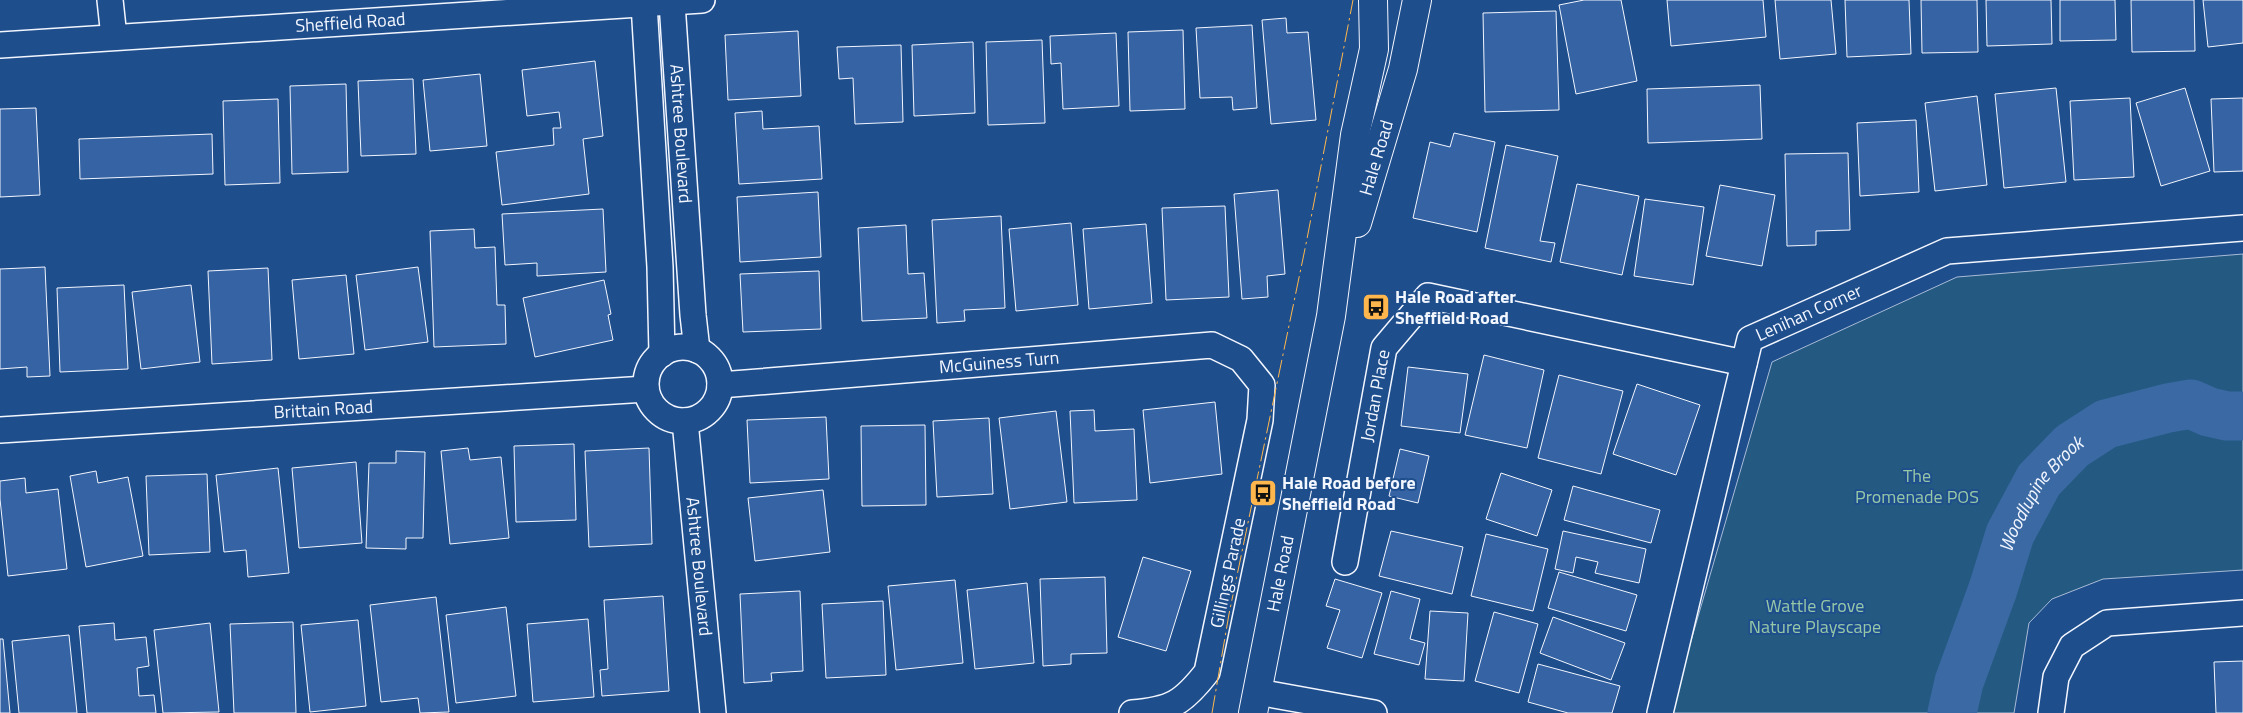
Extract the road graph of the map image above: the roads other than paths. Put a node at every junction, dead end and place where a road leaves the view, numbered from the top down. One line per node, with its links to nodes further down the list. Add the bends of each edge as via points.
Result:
1 (110, 0): 7 (street)
2 (702, 0): 5 (street, Sheffield Road)
3 (1373, 0): 14 (main road, Hale Road, via 1374,49 1355,135)
4 (1417, 0): 14 (main road, Hale Road, via 1403,69)
5 (672, 2): 6 (street, Sheffield Road); 9 (street, Ashtree Boulevard)
6 (644, 4): 7 (street, Sheffield Road); 10 (street, Ashtree Boulevard)
7 (114, 36): 8 (street, Sheffield Road)
8 (0, 45)
9 (680, 126): 10 (street); 12 (street, Ashtree Boulevard)
10 (652, 128): 13 (street, Ashtree Boulevard)
11 (2243, 228): 17 (street, Lenihan Corner, via 1947,251 1750,339)
12 (690, 266): 13 (street); 15 (street, Ashtree Boulevard)
13 (660, 267): 16 (street, Ashtree Boulevard)
14 (1331, 316): 25 (main road, Hale Road)
15 (698, 350): 16 (street, via 676,348); 18 (street, via 714,364)
16 (662, 354): 20 (street, via 651,366)
17 (1744, 362): 23 (street, Jordan Place, via 1428,296 1384,348); 29 (street, Lenihan Corner)
18 (720, 385): 19 (street, McGuiness Turn, via 1212,345 1241,359); 21 (street, via 710,410)
19 (1262, 385): 27 (street, Gillings Parade, via 1260,420 1207,672 1191,692 1169,708)
20 (646, 389): 21 (street, via 660,413 672,420); 22 (street, Brittain Road)
21 (685, 421): 26 (street, Ashtree Boulevard)
22 (0, 430)
23 (1345, 562)
24 (2243, 613): 30 (street, via 2107,623 2072,646 2056,677)
25 (1256, 702): 28 (street)
26 (713, 713)
27 (1132, 713)
28 (1374, 713)
29 (1660, 713)
30 (2051, 713)

